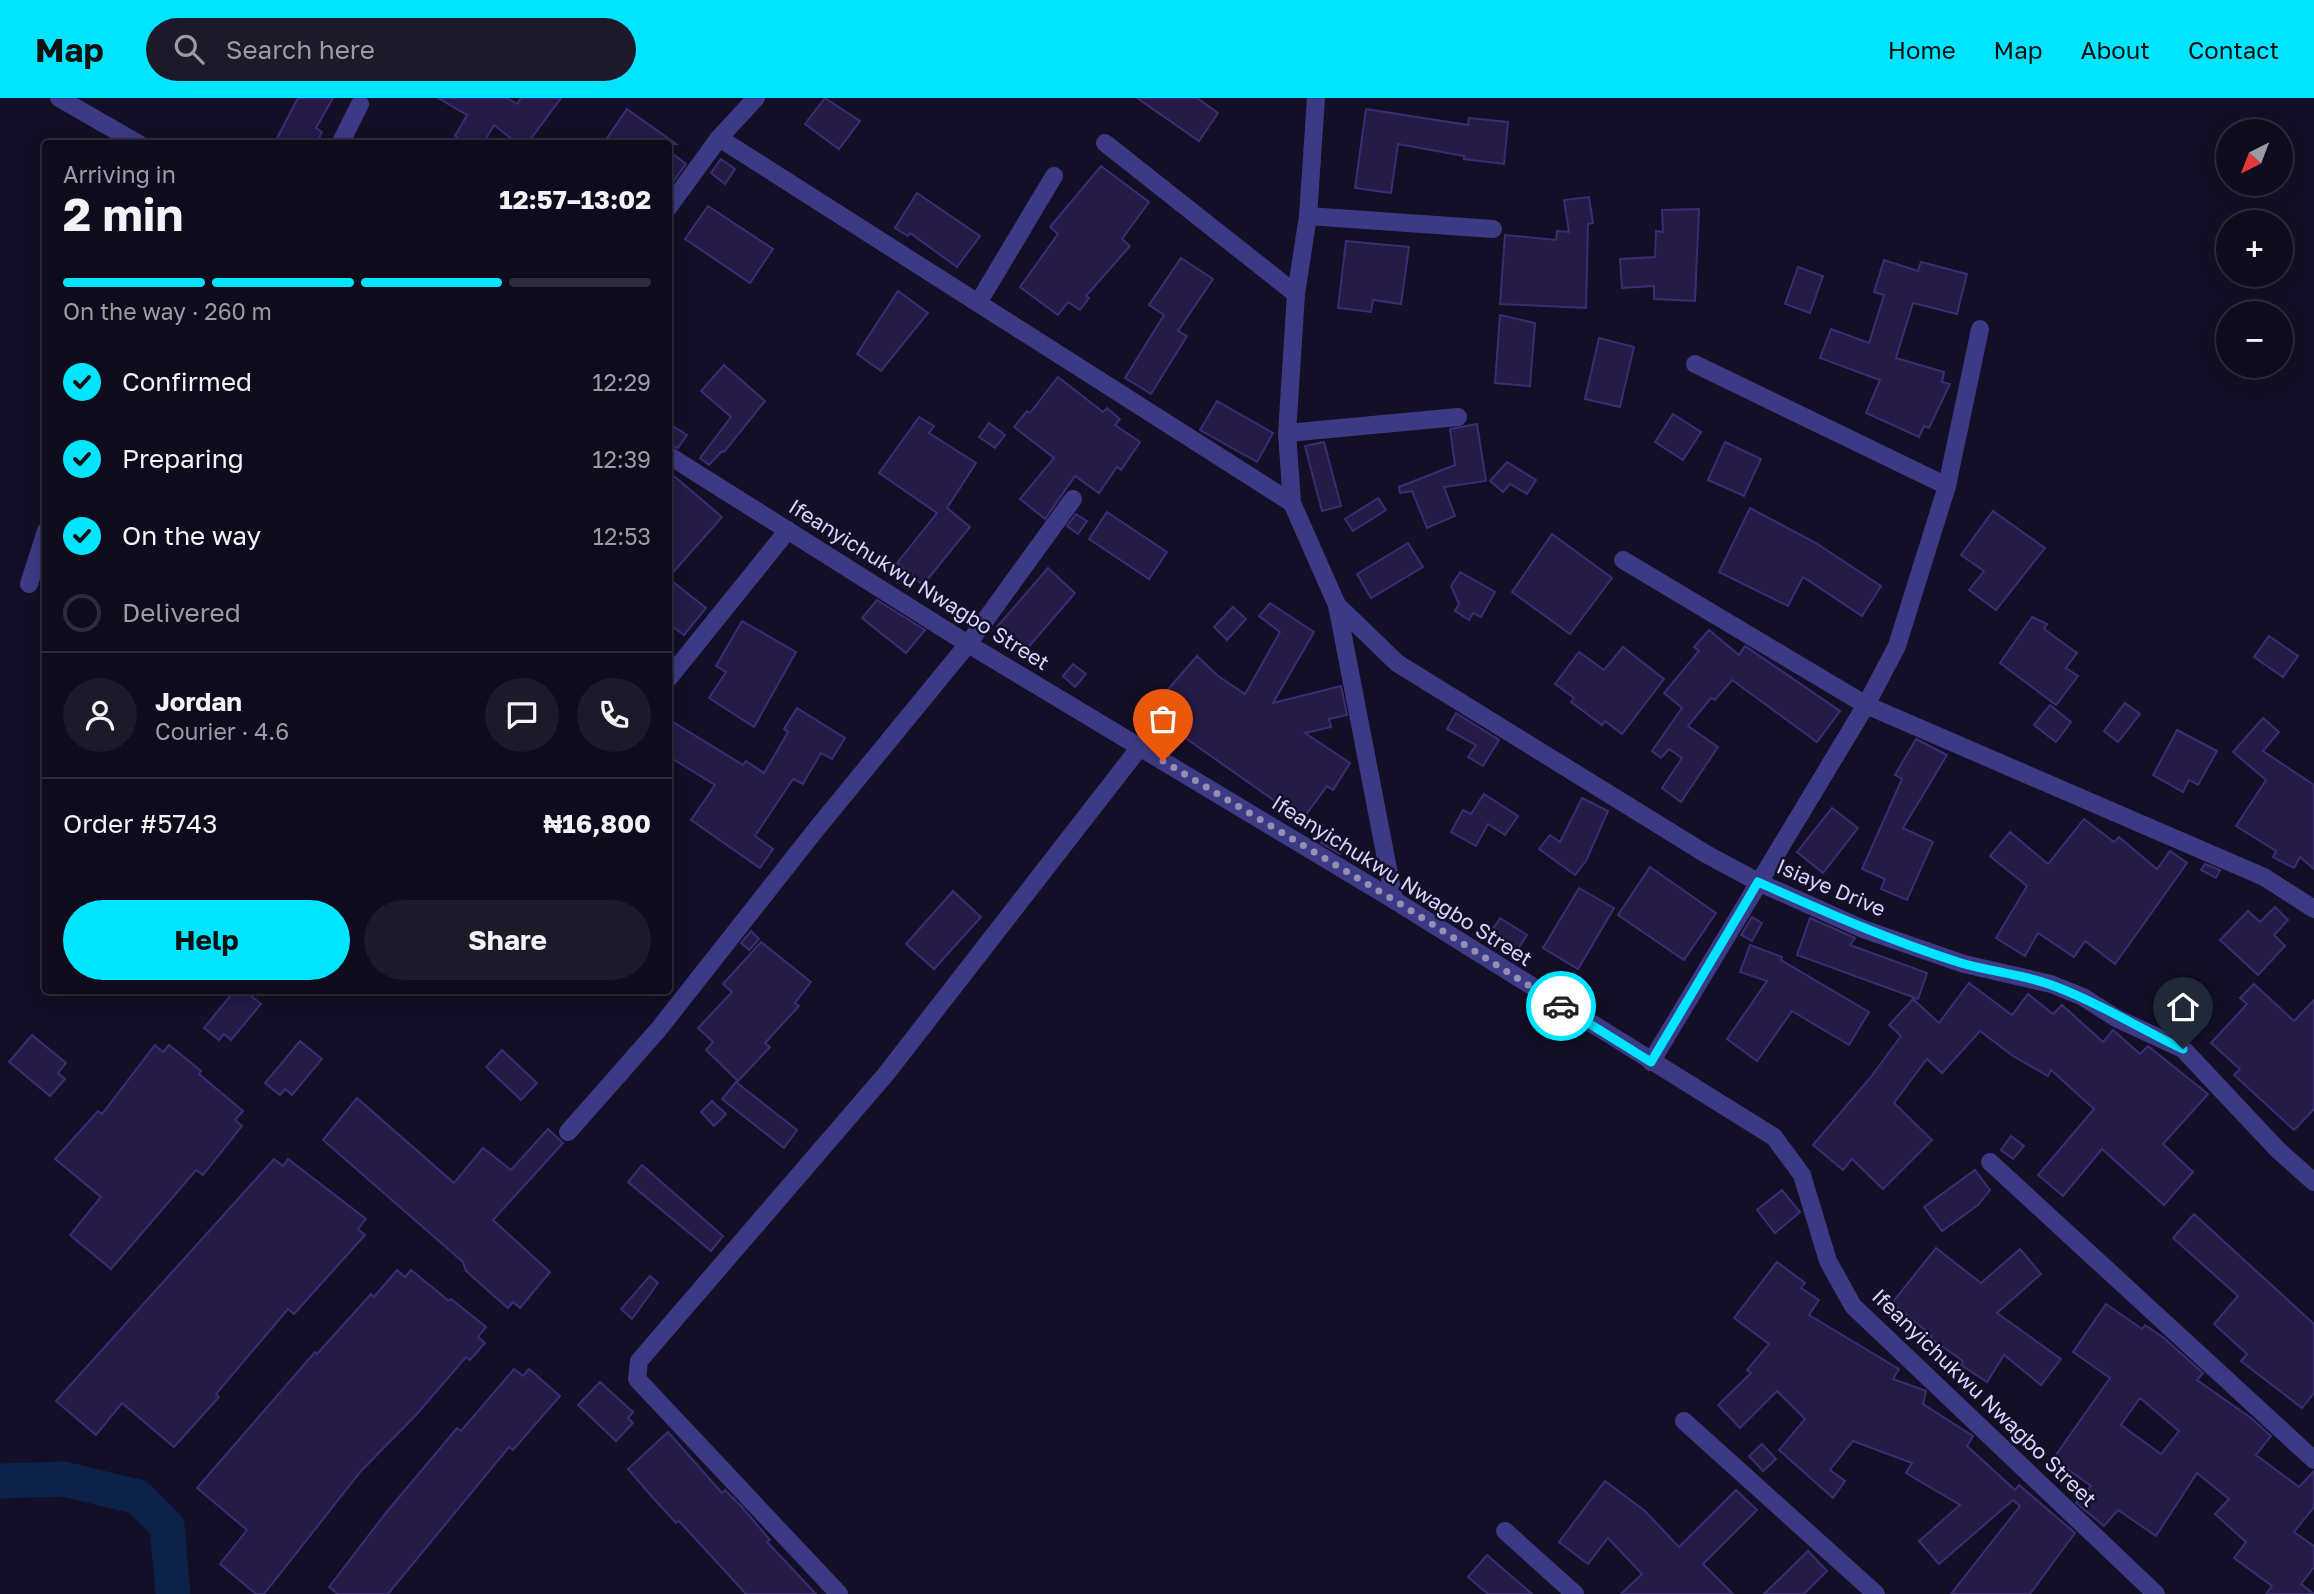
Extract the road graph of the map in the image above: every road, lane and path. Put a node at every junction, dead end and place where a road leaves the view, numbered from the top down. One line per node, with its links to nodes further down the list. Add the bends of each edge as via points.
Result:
1 (59, 98): 6 (street)
2 (756, 98): 5 (street)
3 (1316, 98): 11 (street)
4 (360, 104): 7 (street)
5 (719, 138): 10 (street); 14 (street)
6 (132, 140)
7 (342, 140)
8 (1105, 143): 13 (street)
9 (1054, 176): 14 (street)
10 (672, 203)
11 (1308, 216): 12 (street); 13 (street)
12 (1493, 229)
13 (1296, 294): 18 (street)
14 (978, 303): 22 (street)
15 (1980, 329): 20 (street)
16 (1695, 364): 20 (street)
17 (1458, 417): 18 (street)
18 (1287, 433): 22 (street)
19 (672, 458): 23 (street, Ifeanyichukwu Nwagbo Street)
20 (1947, 486): 30 (street, via 1897,646)
21 (1073, 499): 28 (street)
22 (1292, 503): 27 (street)
23 (788, 530): 28 (street, Ifeanyichukwu Nwagbo Street); 29 (street)
24 (42, 543): 26 (street)
25 (1623, 560): 30 (street)
26 (29, 584)
27 (1337, 605): 32 (street, Isiaye Drive, via 1397,663); 33 (street)
28 (968, 644): 31 (street, Ifeanyichukwu Nwagbo Street); 36 (street, via 657,1030)
29 (672, 674)
30 (1866, 705): 32 (street); 34 (street, via 2264,877)
31 (1140, 747): 33 (street, Ifeanyichukwu Nwagbo Street); 42 (street, via 886,1073 639,1361 637,1379)
32 (1758, 882): 35 (street); 38 (street, Isiaye Drive, via 1863,929 1964,964 2051,984 2183,1049 2277,1150)
33 (1394, 900): 35 (street, Ifeanyichukwu Nwagbo Street)
34 (2314, 909)
35 (1651, 1062): 45 (street, Ifeanyichukwu Nwagbo Street, via 1774,1137 1802,1175 1828,1261 1853,1306)
36 (568, 1132)
37 (1990, 1162): 40 (street)
38 (2314, 1182)
39 (1684, 1420): 44 (street)
40 (2314, 1460)
41 (1505, 1531): 43 (street)
42 (839, 1594)
43 (1576, 1594)
44 (1876, 1594)
45 (2156, 1594)

